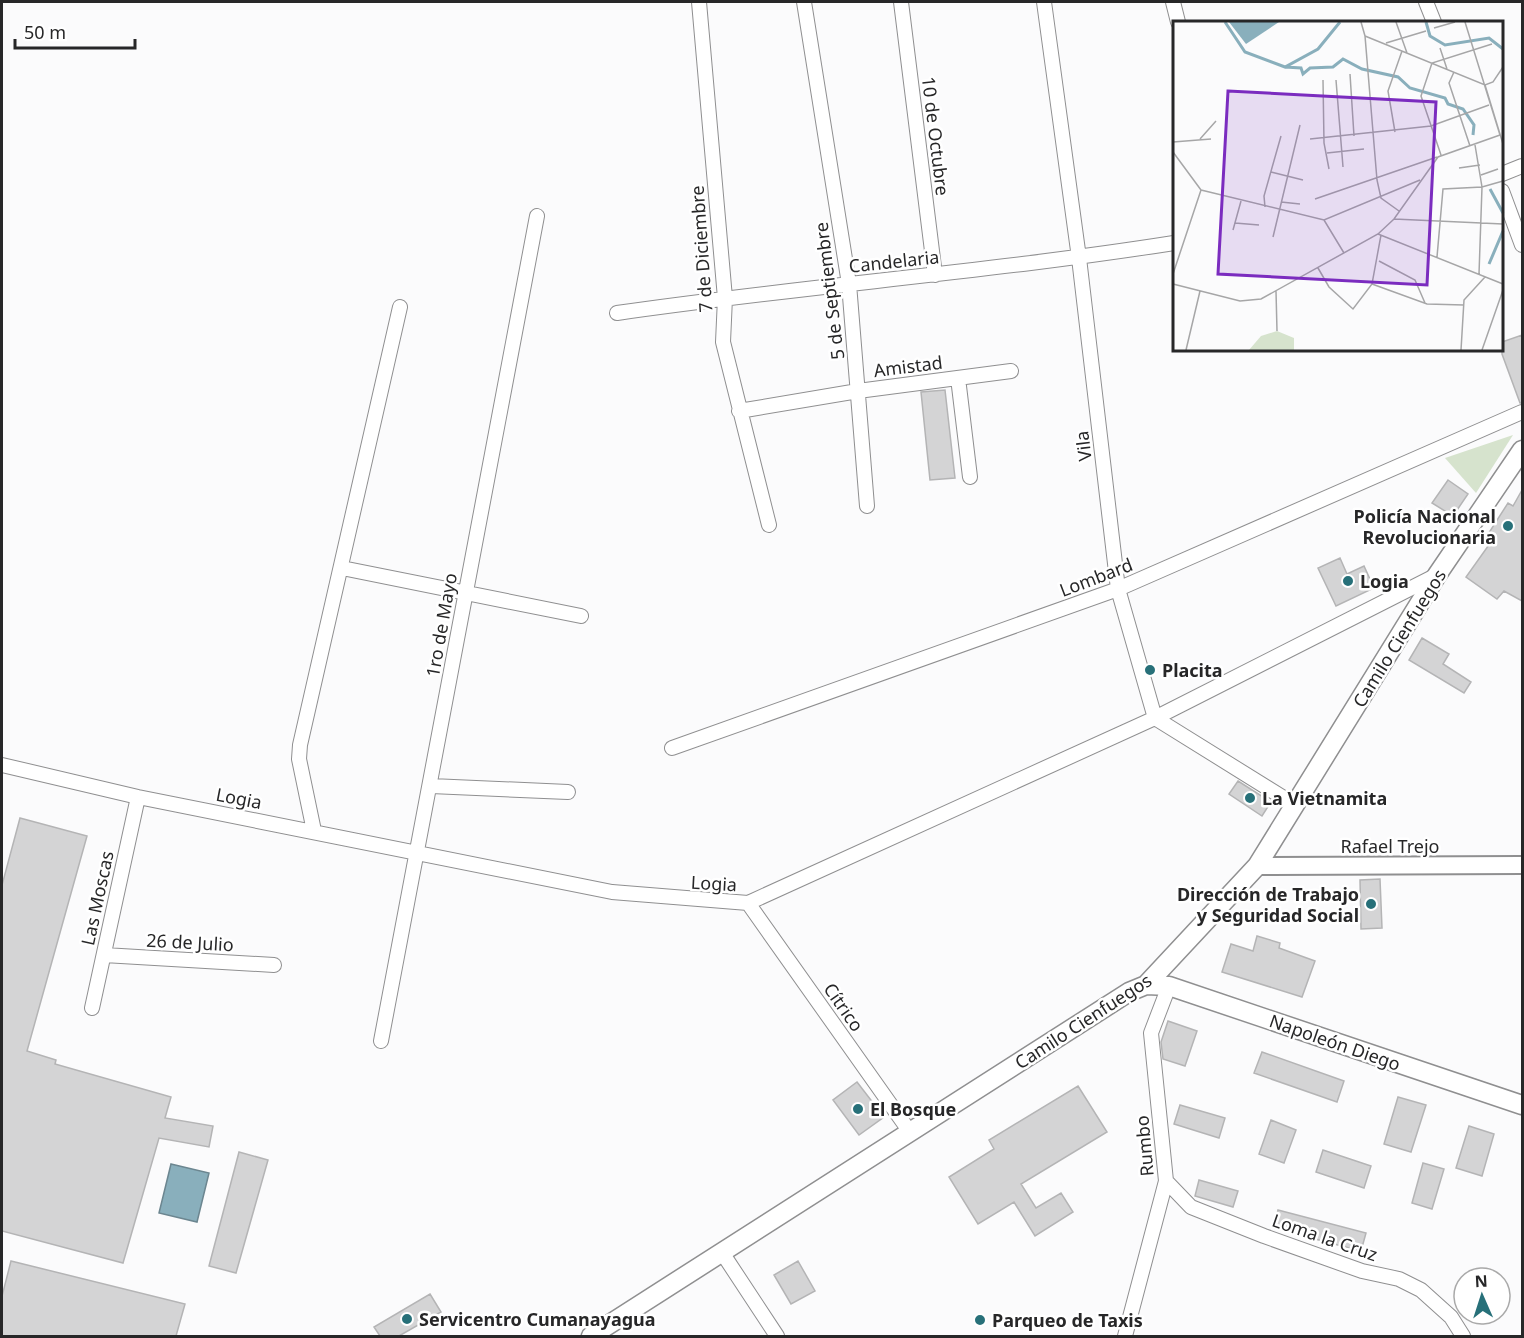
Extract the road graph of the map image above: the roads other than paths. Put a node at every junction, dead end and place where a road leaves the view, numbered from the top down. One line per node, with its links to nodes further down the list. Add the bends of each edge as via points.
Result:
1 (699, 2): 18 (street, 7 de Diciembre)
2 (804, 2): 17 (street, 5 de Septiembre)
3 (901, 2): 16 (street, 10 de Octubre)
4 (1044, 2): 15 (street, Vila)
5 (1173, 2): 7 (street)
6 (1426, 2): 8 (street)
7 (1178, 21)
8 (1434, 21)
9 (1522, 166): 10 (street)
10 (1503, 174)
11 (1503, 194): 14 (street)
12 (537, 216): 33 (street, 1ro de Mayo)
13 (1173, 243): 15 (street, Candelaria)
14 (1522, 245)
15 (1079, 258): 16 (street, Candelaria); 32 (street, Vila)
16 (935, 274): 17 (street, Candelaria)
17 (849, 284): 18 (street, Candelaria); 23 (street, 5 de Septiembre)
18 (725, 298): 20 (street, Candelaria); 24 (street, 7 de Diciembre, via 723,342)
19 (400, 307): 30 (street)
20 (617, 313)
21 (1011, 371): 22 (street, Amistad)
22 (958, 378): 23 (street, Amistad); 27 (street)
23 (858, 391): 24 (street, Amistad); 28 (street, 5 de Septiembre)
24 (739, 411): 29 (street, 7 de Diciembre)
25 (1522, 412): 32 (street, Lombard)
26 (1522, 450): 31 (main road, Camilo Cienfuegos)
27 (970, 477)
28 (867, 506)
29 (769, 525)
30 (342, 568): 33 (street); 42 (street, via 300,745 299,759)
31 (1437, 575): 35 (street, Logia); 41 (main road, Camilo Cienfuegos)
32 (1118, 589): 35 (street, Vila); 36 (street, Lombard)
33 (464, 591): 34 (street); 38 (street, 1ro de Mayo)
34 (581, 616)
35 (1155, 718): 41 (street); 46 (street, Logia)
36 (672, 748)
37 (2, 765): 40 (street, Logia)
38 (431, 786): 39 (street); 43 (street, 1ro de Mayo)
39 (568, 792)
40 (138, 797): 42 (street, Logia); 47 (street, Las Moscas)
41 (1295, 805): 45 (main road, Camilo Cienfuegos)
42 (314, 831): 43 (street, Logia)
43 (417, 851): 46 (street, Logia, via 612,892); 52 (street, 1ro de Mayo)
44 (1522, 865): 45 (street, Rafael Trejo)
45 (1257, 866): 49 (main road, Camilo Cienfuegos)
46 (748, 903): 54 (street, Cítrico)
47 (104, 955): 48 (street, 26 de Julio); 51 (street, Las Moscas)
48 (274, 965)
49 (1146, 985): 50 (main road, Napoleón Diego); 54 (main road, Camilo Cienfuegos, via 1129,992)
50 (1169, 986): 53 (main road, Napoleón Diego); 55 (street, Rumbo, via 1151,1033)
51 (92, 1008)
52 (381, 1041)
53 (1522, 1105)
54 (910, 1132): 56 (main road, Camilo Cienfuegos)
55 (1166, 1181): 59 (street, Rumbo); 60 (street, Loma la Cruz, via 1191,1207 1421,1290 1451,1317)
56 (723, 1254): 57 (main road, Camilo Cienfuegos); 58 (street)
57 (591, 1336)
58 (777, 1336)
59 (1125, 1336)
60 (1463, 1336)

